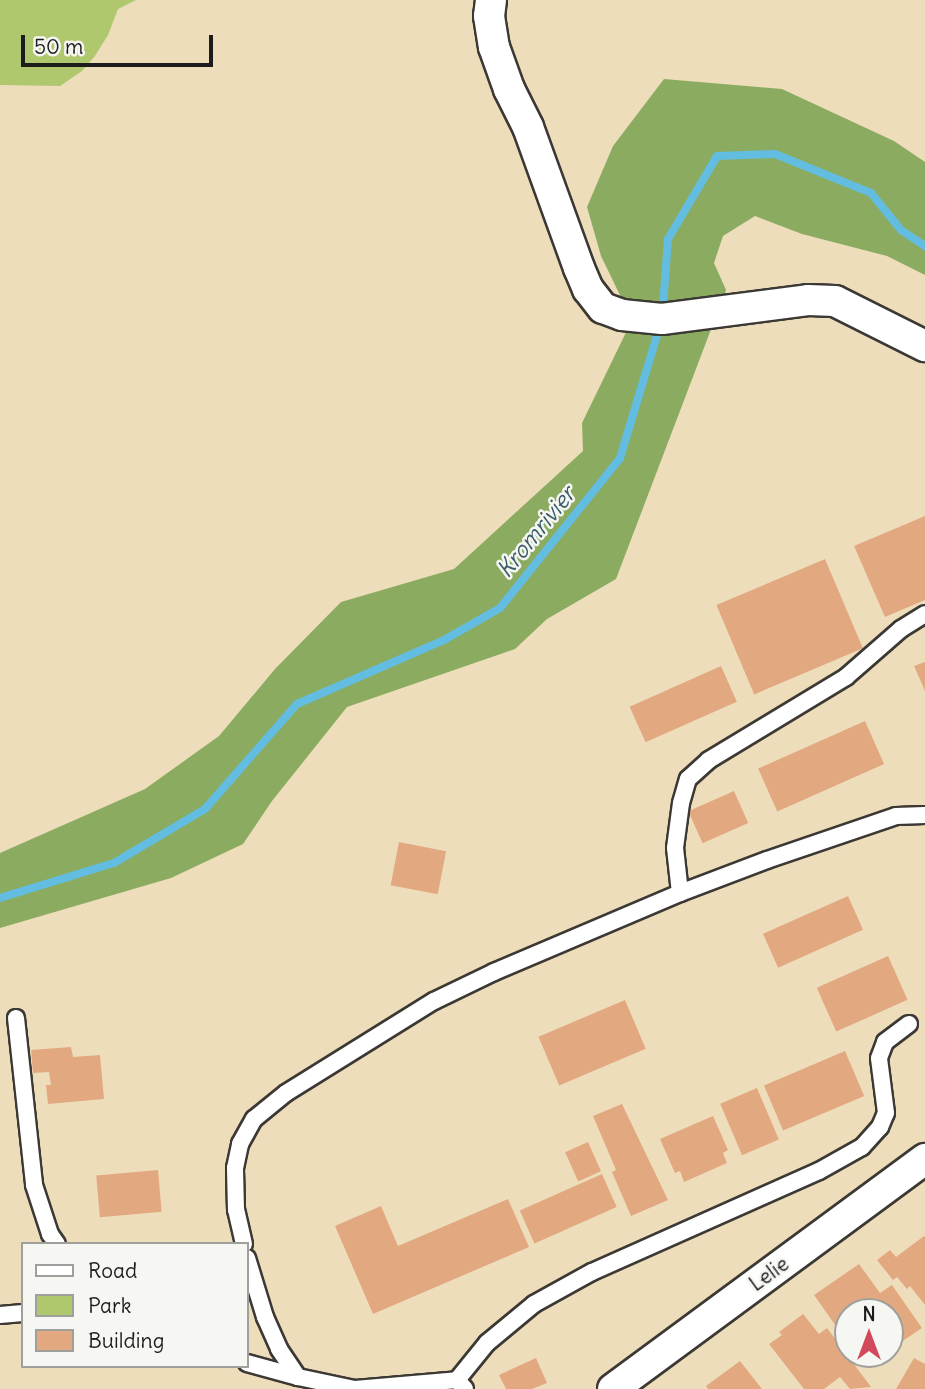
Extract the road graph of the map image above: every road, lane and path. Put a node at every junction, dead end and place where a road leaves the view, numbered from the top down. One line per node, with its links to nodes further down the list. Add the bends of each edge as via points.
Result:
1 (491, 0): 2 (street, via 494,47 509,89 528,127 588,289 603,308 662,319 808,300 835,302)
2 (925, 346)
3 (925, 614): 5 (lane, via 846,677 709,760 688,779 674,848)
4 (925, 815): 5 (lane, via 895,816)
5 (680, 892): 10 (lane, via 434,1001 264,1110 240,1144 235,1168 236,1210)
6 (16, 1018): 9 (lane, via 34,1185)
7 (909, 1024): 16 (lane, via 885,1042 880,1058 886,1113 862,1147 819,1171 592,1272 534,1304 487,1343)
8 (925, 1159): 17 (street, Lelie)
9 (56, 1242)
10 (244, 1242)
11 (248, 1261): 15 (lane, via 274,1338)
12 (21, 1313): 13 (lane)
13 (0, 1315)
14 (248, 1363): 15 (lane)
15 (298, 1377): 16 (lane, via 355,1389)
16 (461, 1384)
17 (613, 1389)

